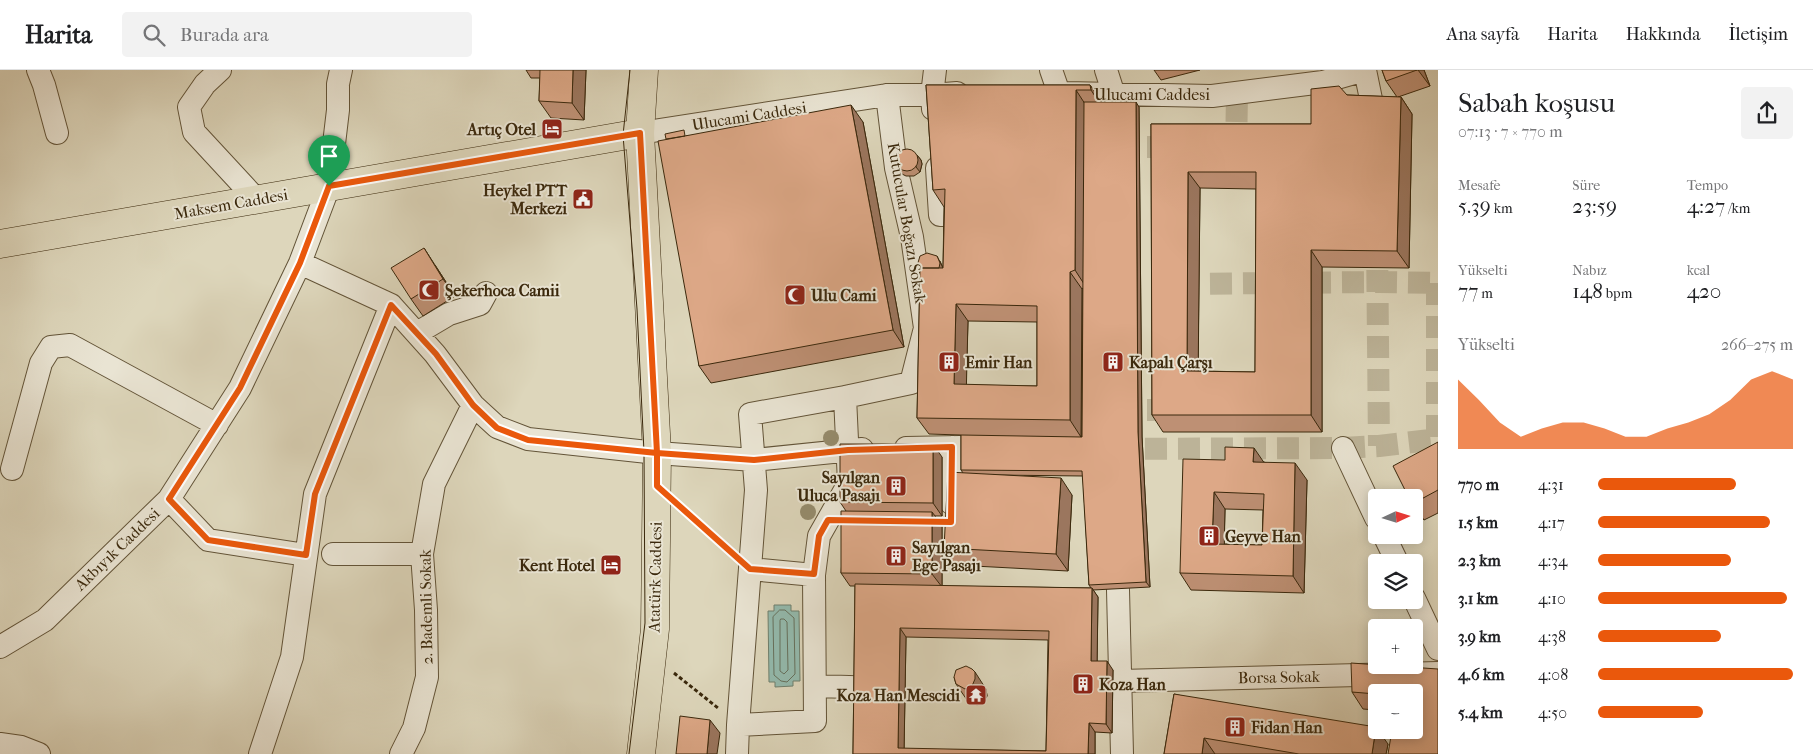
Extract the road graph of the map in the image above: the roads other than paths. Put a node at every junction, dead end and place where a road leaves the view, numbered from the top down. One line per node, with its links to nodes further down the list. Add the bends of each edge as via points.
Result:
1 (38, 70): 14 (street)
2 (220, 70): 17 (street, via 205,84 189,107 194,132)
3 (341, 70): 16 (street, Akbıyık Caddesi)
4 (644, 70): 15 (main road, Atatürk Caddesi)
5 (936, 70): 11 (street)
6 (1051, 70): 12 (street, Ulucami Caddesi, via 1049,93)
7 (1106, 70): 12 (street)
8 (1365, 70): 12 (street, Ulucami Caddesi, via 1323,82 1212,96); 13 (street)
9 (980, 93): 11 (street, Ulucami Caddesi)
10 (887, 95): 11 (street, Ulucami Caddesi); 15 (street, Ulucami Caddesi); 24 (street, Kutucular Boğazı Sokak, via 896,168 915,253 925,328 911,383)
11 (932, 95): 18 (street, via 940,215)
12 (1114, 100)
13 (1373, 109)
14 (57, 132)
15 (640, 133): 16 (main road, Maksem Caddesi); 29 (main road, Atatürk Caddesi)
16 (329, 186): 17 (main road, Maksem Caddesi); 20 (street, Akbıyık Caddesi)
17 (256, 199): 19 (main road, Maksem Caddesi)
18 (954, 215)
19 (0, 244)
20 (300, 263): 22 (street); 26 (street, Akbıyık Caddesi, via 240,388)
21 (486, 293): 23 (street, via 480,304 449,314)
22 (391, 305): 23 (street); 37 (street, via 315,494)
23 (417, 333): 25 (street)
24 (845, 397): 28 (street); 30 (street, via 750,414)
25 (473, 405): 29 (street, via 497,428 528,440); 36 (street, 2. Bademli Sokak, via 434,484)
26 (216, 425): 31 (street, via 70,346 51,347 41,363); 32 (street, Akbıyık Caddesi)
27 (1344, 448): 33 (street)
28 (848, 450): 30 (street); 34 (street, via 956,447); 39 (street, via 849,483 819,536)
29 (657, 453): 30 (street); 53 (main road, Atatürk Caddesi, via 655,629)
30 (754, 460): 38 (street, via 756,490)
31 (12, 469)
32 (169, 499): 37 (street, via 208,540); 42 (street, Akbıyık Caddesi, via 45,620)
33 (1368, 500)
34 (951, 522)
35 (333, 554): 36 (street)
36 (422, 554): 52 (street, 2. Bademli Sokak, via 427,677 414,728)
37 (306, 555): 51 (street, via 292,657)
38 (750, 569): 39 (street); 48 (street)
39 (814, 574): 45 (street)
40 (1118, 590): 47 (street)
41 (1419, 609): 43 (street)
42 (0, 647)
43 (1438, 649)
44 (1438, 673): 47 (street, Borsa Sokak)
45 (815, 686): 46 (street); 48 (street, via 815,721)
46 (884, 688)
47 (1114, 694): 55 (street)
48 (738, 725): 54 (street)
49 (0, 744): 50 (street)
50 (40, 754)
51 (260, 754)
52 (401, 754)
53 (641, 754)
54 (736, 754)
55 (1122, 754)

